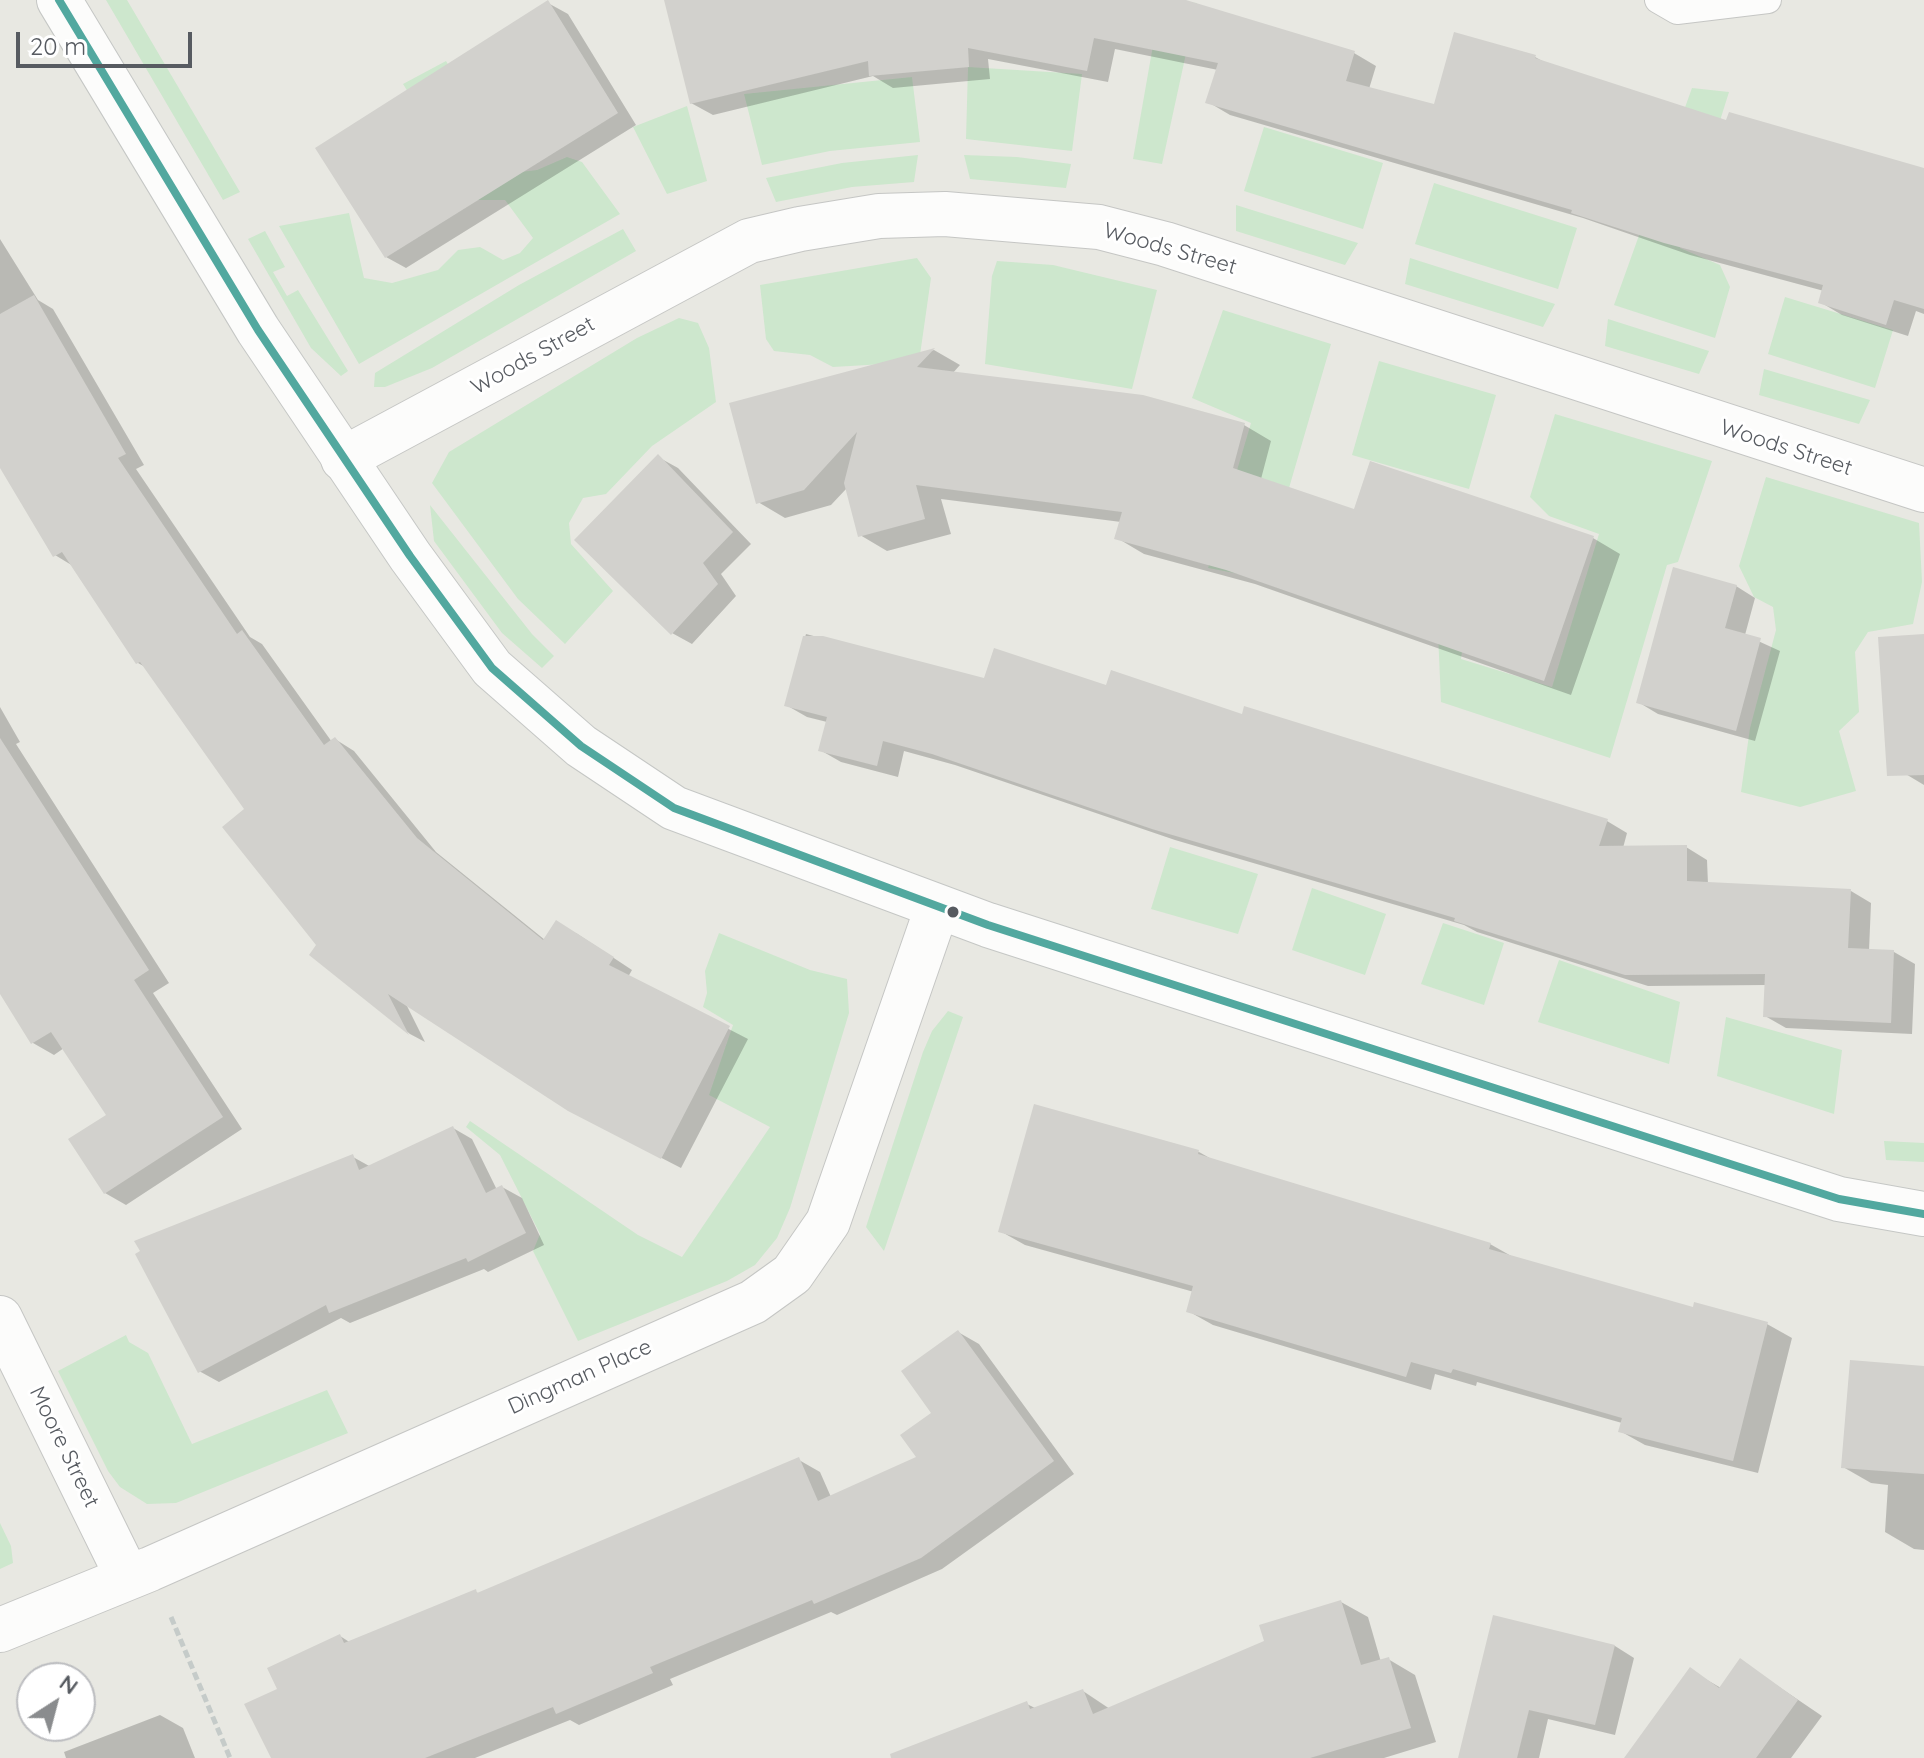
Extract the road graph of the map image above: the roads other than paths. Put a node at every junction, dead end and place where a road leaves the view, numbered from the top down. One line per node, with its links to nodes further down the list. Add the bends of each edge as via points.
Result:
1 (59, 0): 4 (street, via 258,330)
2 (1658, 0): 3 (lane, via 1677,11)
3 (1768, 0)
4 (343, 459): 5 (street, Woods Street, via 749,241 879,216 945,214 1099,227 1165,244); 6 (street, via 492,668 581,746 674,808)
5 (1924, 490)
6 (937, 908): 7 (street, via 1839,1199); 9 (street, Dingman Place, via 828,1222 792,1274 753,1302)
7 (1924, 1214)
8 (0, 1318): 9 (street, Moore Street)
9 (139, 1572): 10 (street, Dingman Place)
10 (0, 1630)

